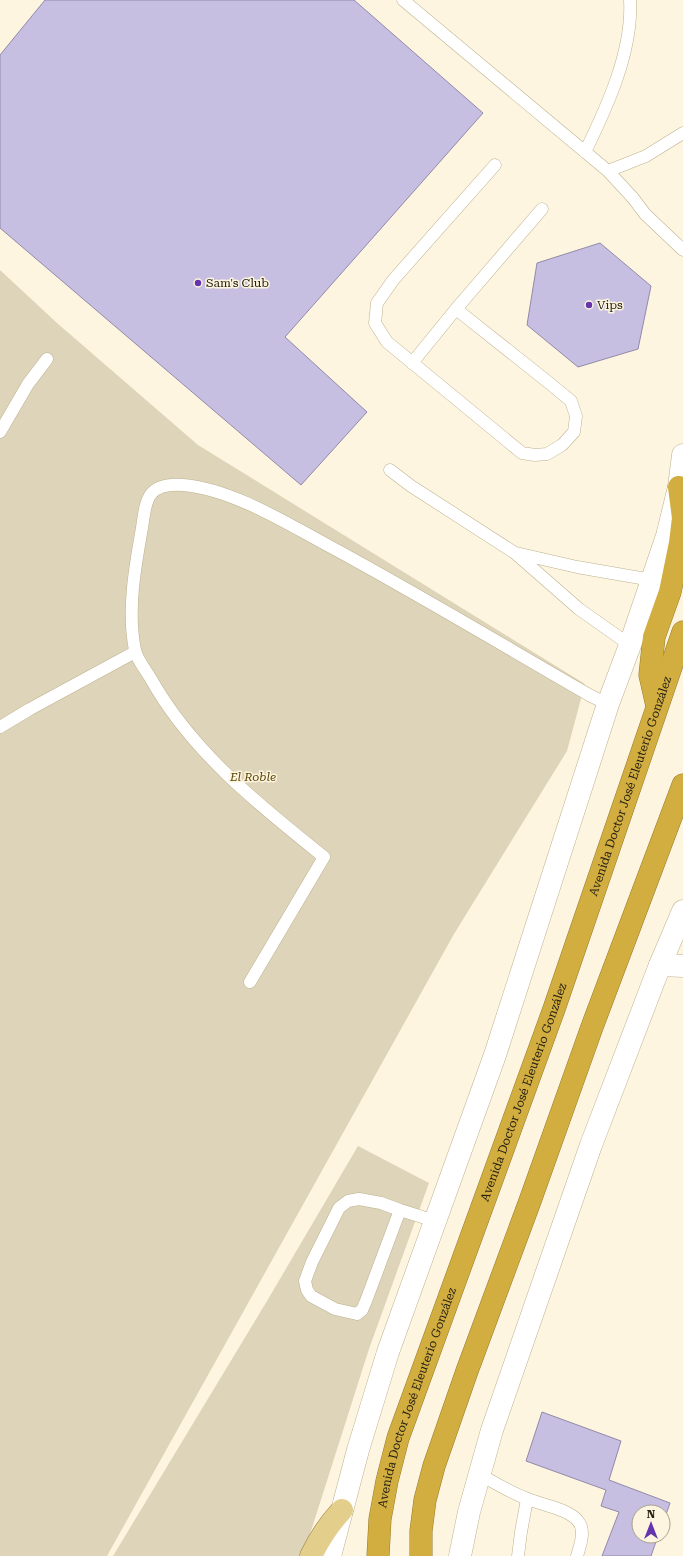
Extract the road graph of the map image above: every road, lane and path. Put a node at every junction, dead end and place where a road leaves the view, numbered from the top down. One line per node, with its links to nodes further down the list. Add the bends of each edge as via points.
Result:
1 (403, 0): 4 (lane)
2 (630, 0): 4 (lane, via 627,42 612,91)
3 (683, 133): 6 (lane, via 646,156)
4 (585, 152): 6 (lane)
5 (495, 165): 11 (lane, via 394,279 378,303 375,323 387,342)
6 (608, 171): 8 (lane, via 646,214)
7 (542, 209): 9 (lane)
8 (683, 250)
9 (456, 309): 11 (lane); 11 (lane, via 571,401 576,416 574,432 562,445 547,454 535,456 522,453)
10 (47, 359): 12 (lane, via 28,384)
11 (412, 363)
12 (0, 432)
13 (683, 455): 15 (street)
14 (390, 470): 16 (lane, via 410,486)
15 (679, 488): 17 (street, via 667,536); 22 (highway, via 683,518 680,543 670,592 654,637 650,674)
16 (515, 553): 17 (lane); 19 (lane, via 579,609)
17 (652, 580): 19 (street)
18 (683, 632): 22 (highway, Avenida Doctor José Eleuterio González)
19 (630, 645): 21 (street)
20 (136, 652): 21 (lane, via 132,614 137,556 146,504 149,495 156,489 181,485 199,487 228,496 280,520 395,582); 23 (lane); 28 (lane, via 173,715 204,751 265,810 324,857)
21 (608, 704): 30 (street, via 495,1055)
22 (657, 706): 35 (highway, Avenida Doctor José Eleuterio González, via 554,1009 398,1438 380,1519)
23 (0, 727)
24 (683, 785): 36 (highway, via 592,1027 434,1466 425,1500)
25 (683, 910): 26 (street)
26 (660, 965): 27 (street); 31 (street, via 591,1145 494,1423)
27 (683, 966)
28 (250, 982)
29 (400, 1210): 29 (lane, via 359,1199 348,1201 339,1208 307,1274 305,1281 311,1296 335,1309 349,1313 357,1314 362,1310); 30 (lane)
30 (435, 1222): 33 (street, via 388,1352)
31 (479, 1474): 32 (lane); 37 (street, via 468,1512)
32 (527, 1499): 38 (lane); 39 (lane, via 561,1511 579,1522 582,1537)
33 (342, 1510): 34 (main road, via 320,1539)
34 (327, 1555)
35 (378, 1556)
36 (421, 1556)
37 (460, 1556)
38 (518, 1556)
39 (577, 1556)

